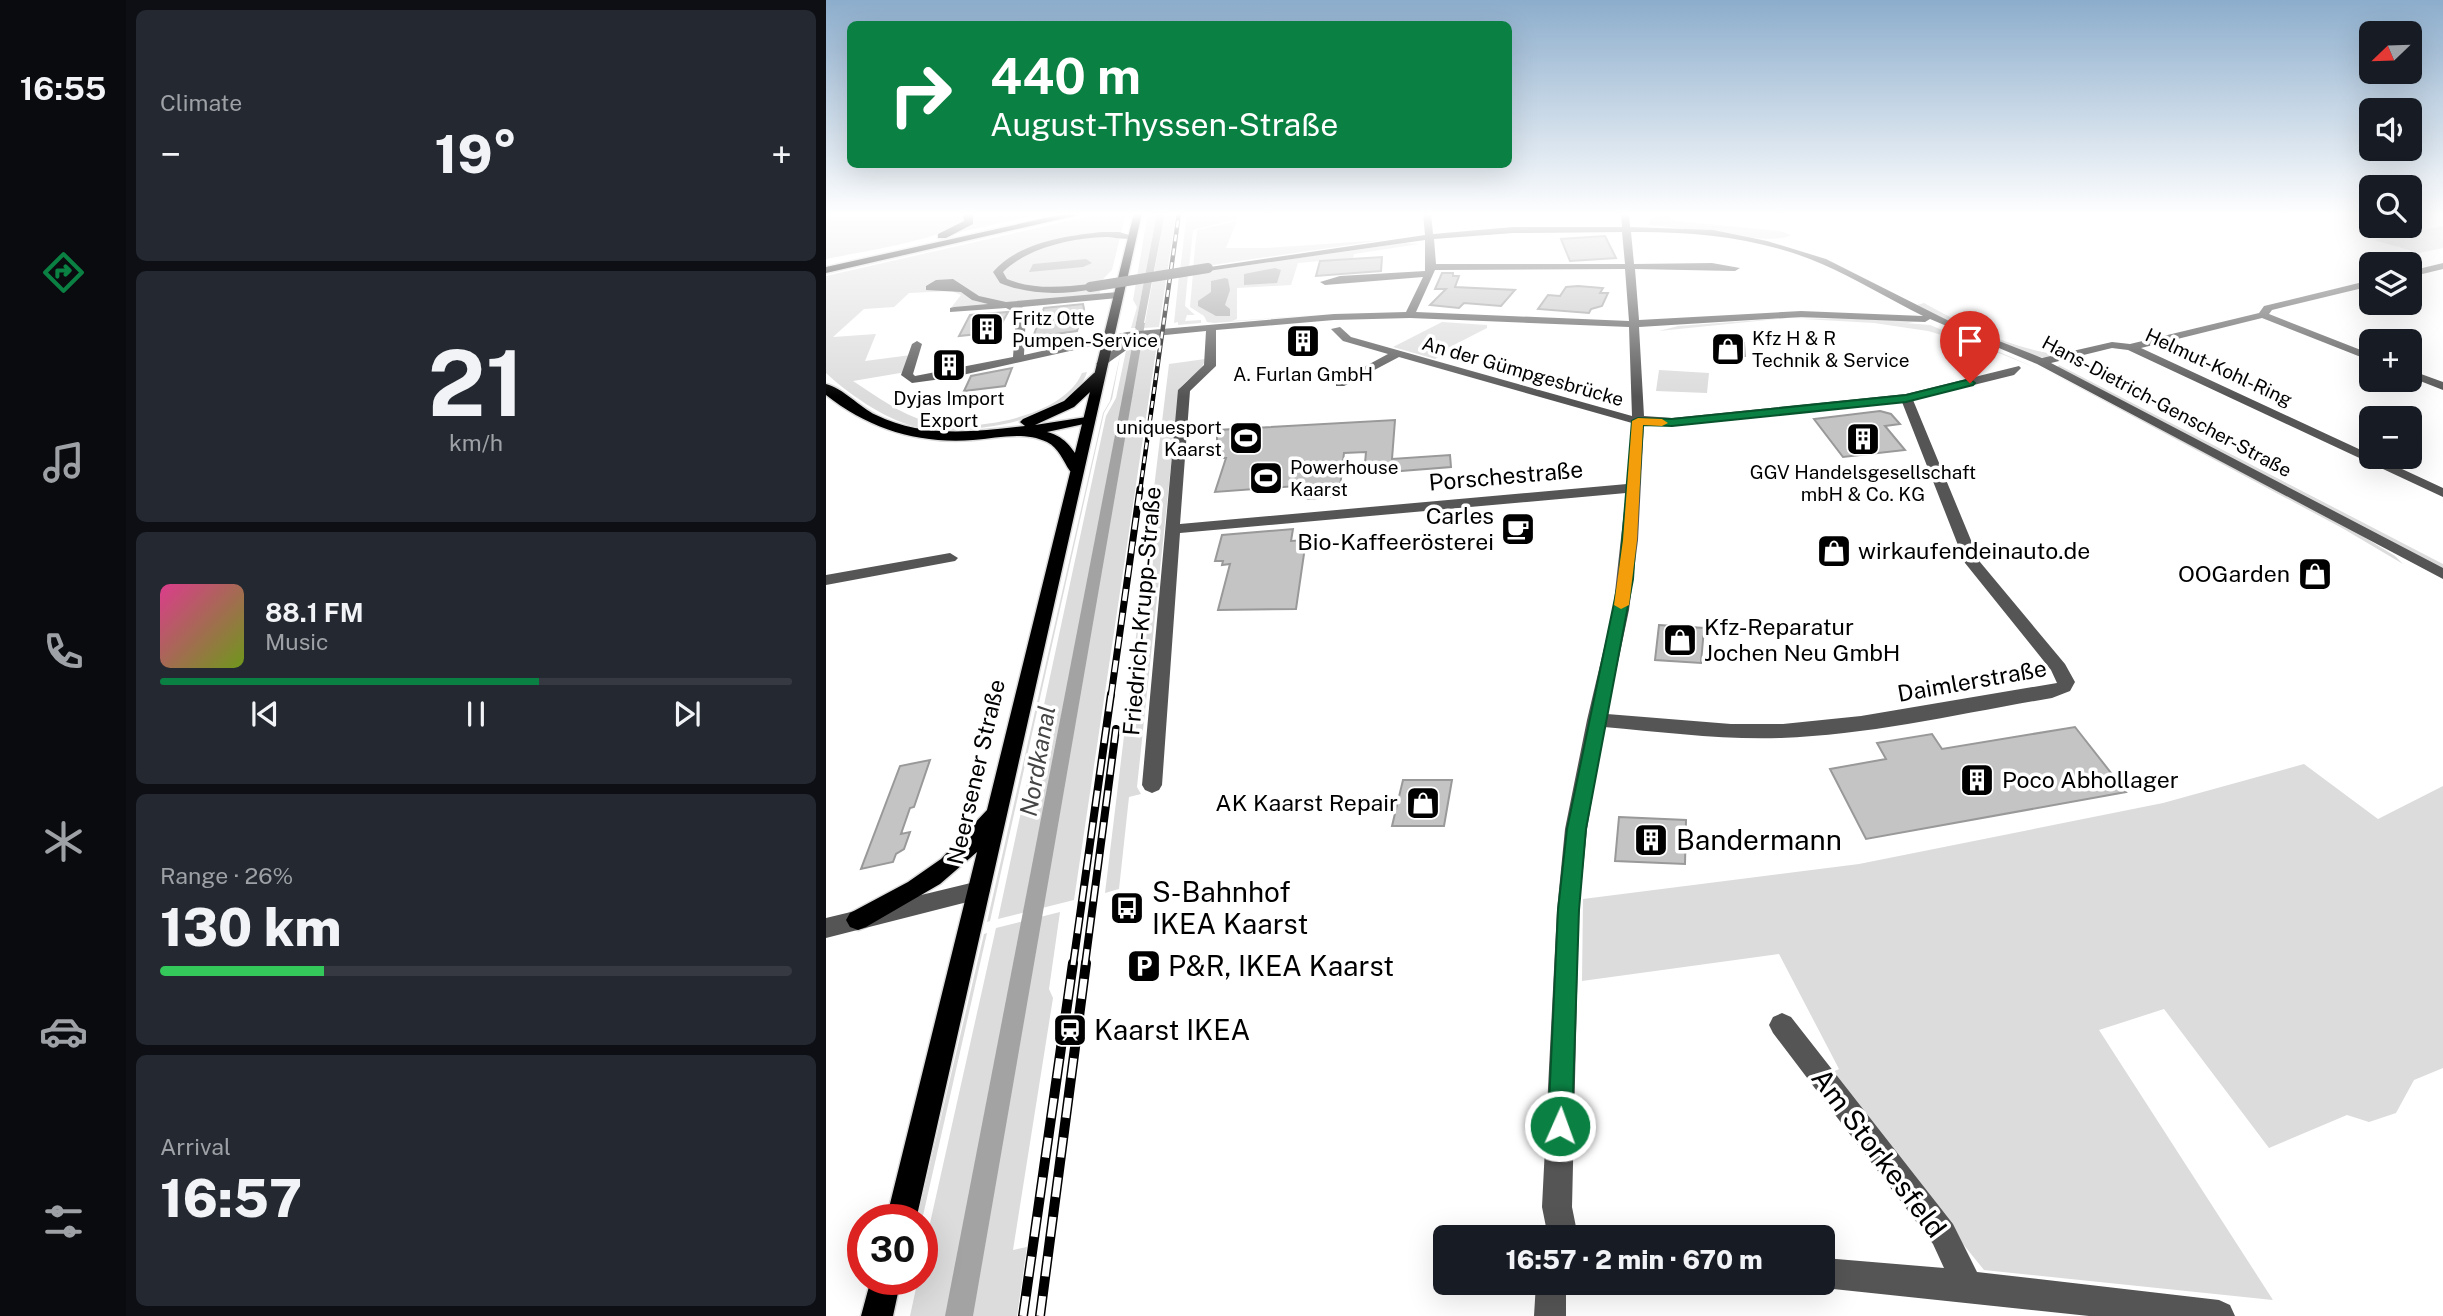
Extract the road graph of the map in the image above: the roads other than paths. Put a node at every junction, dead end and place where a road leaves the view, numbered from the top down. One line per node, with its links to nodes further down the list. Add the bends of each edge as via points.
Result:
1 (1000, 274): 3 (street, Hans-Dietrich-Genscher-Straße, bridge, via 1011,285 1038,289 1090,287)
2 (1123, 274): 12 (main road, Neersener Straße)
3 (1168, 274)
4 (1386, 274): 8 (street)
5 (1429, 274): 16 (street)
6 (1630, 274): 21 (street)
7 (1850, 274): 9 (street, Hans-Dietrich-Genscher-Straße)
8 (1325, 282)
9 (1868, 283): 15 (street, Hans-Dietrich-Genscher-Straße); 17 (street, Hans-Dietrich-Genscher-Straße, via 1890,304)
10 (2359, 286): 18 (street, Helmut-Kohl-Ring, via 2268,308)
11 (960, 289): 13 (street, via 975,298)
12 (1118, 295): 13 (street); 25 (main road, Neersener Straße)
13 (1011, 305): 14 (street); 32 (street, via 1021,312)
14 (954, 310)
15 (1927, 314): 17 (street); 22 (street, Hans-Dietrich-Genscher-Straße)
16 (1410, 315): 20 (street); 23 (street)
17 (1875, 315): 19 (street, via 1801,314); 22 (street)
18 (2263, 315): 29 (street, Helmut-Kohl-Ring); 31 (street)
19 (1679, 323): 21 (street); 27 (street, via 1654,330)
20 (1557, 324): 21 (street); 27 (street, via 1615,332)
21 (1633, 325): 27 (street)
22 (1949, 325): 33 (street, Hans-Dietrich-Genscher-Straße)
23 (1211, 327): 26 (street); 47 (street, Friedrich-Krupp-Straße, via 1210,366 1184,390)
24 (1336, 329): 30 (street, An der Gümpgesbrücke, via 1348,339)
25 (1110, 332): 26 (street); 32 (street); 35 (main road, Neersener Straße)
26 (1127, 339): 35 (street)
27 (1634, 343): 42 (street)
28 (917, 344): 32 (street, via 907,376 912,380)
29 (2130, 347): 33 (street, via 2112,345); 46 (street, Helmut-Kohl-Ring)
30 (1399, 353): 37 (street, An der Gümpgesbrücke); 42 (street, An der Gümpgesbrücke)
31 (2359, 353)
32 (1018, 360)
33 (2041, 362): 49 (street, Hans-Dietrich-Genscher-Straße)
34 (2014, 368): 40 (street, An der Gümpgesbrücke, via 2010,373)
35 (1100, 370): 41 (main road, Neersener Straße); 43 (highway, via 1077,398 1060,409)
36 (2422, 378): 38 (street)
37 (1340, 384)
38 (2443, 386)
39 (826, 388): 43 (highway, via 867,416 904,432 932,437)
40 (1906, 398): 42 (street, An der Gümpgesbrücke, via 1672,422); 51 (street, Daimlerstraße, via 1973,563 2059,668 2064,687 1821,728 1731,731)
41 (1088, 419): 43 (highway); 44 (main road, Neersener Straße)
42 (1638, 421): 45 (street)
43 (1005, 431): 44 (highway, via 1053,438 1066,448)
44 (1076, 468): 53 (main road, Neersener Straße)
45 (1634, 488): 47 (street, Porschestraße); 51 (street, via 1626,579)
46 (2443, 493)
47 (1173, 529): 52 (street, Friedrich-Krupp-Straße)
48 (950, 558): 50 (street)
49 (2443, 574)
50 (826, 580)
51 (1596, 720): 59 (street, via 1576,829 1569,910 1557,1207)
52 (1152, 785)
53 (998, 808): 54 (main road, Neersener Straße); 55 (main road, via 964,854 946,869)
54 (979, 890): 55 (street); 58 (main road, Neersener Straße)
55 (858, 920): 56 (street)
56 (826, 928)
57 (1782, 1026): 61 (street, Am Storkesfeld, via 1943,1234)
58 (905, 1204)
59 (1561, 1225)
60 (1835, 1274): 61 (street)
61 (1968, 1286): 66 (street)
62 (882, 1295): 64 (main road)
63 (1551, 1295): 65 (street)
64 (877, 1316)
65 (1550, 1316)
66 (2219, 1316)

